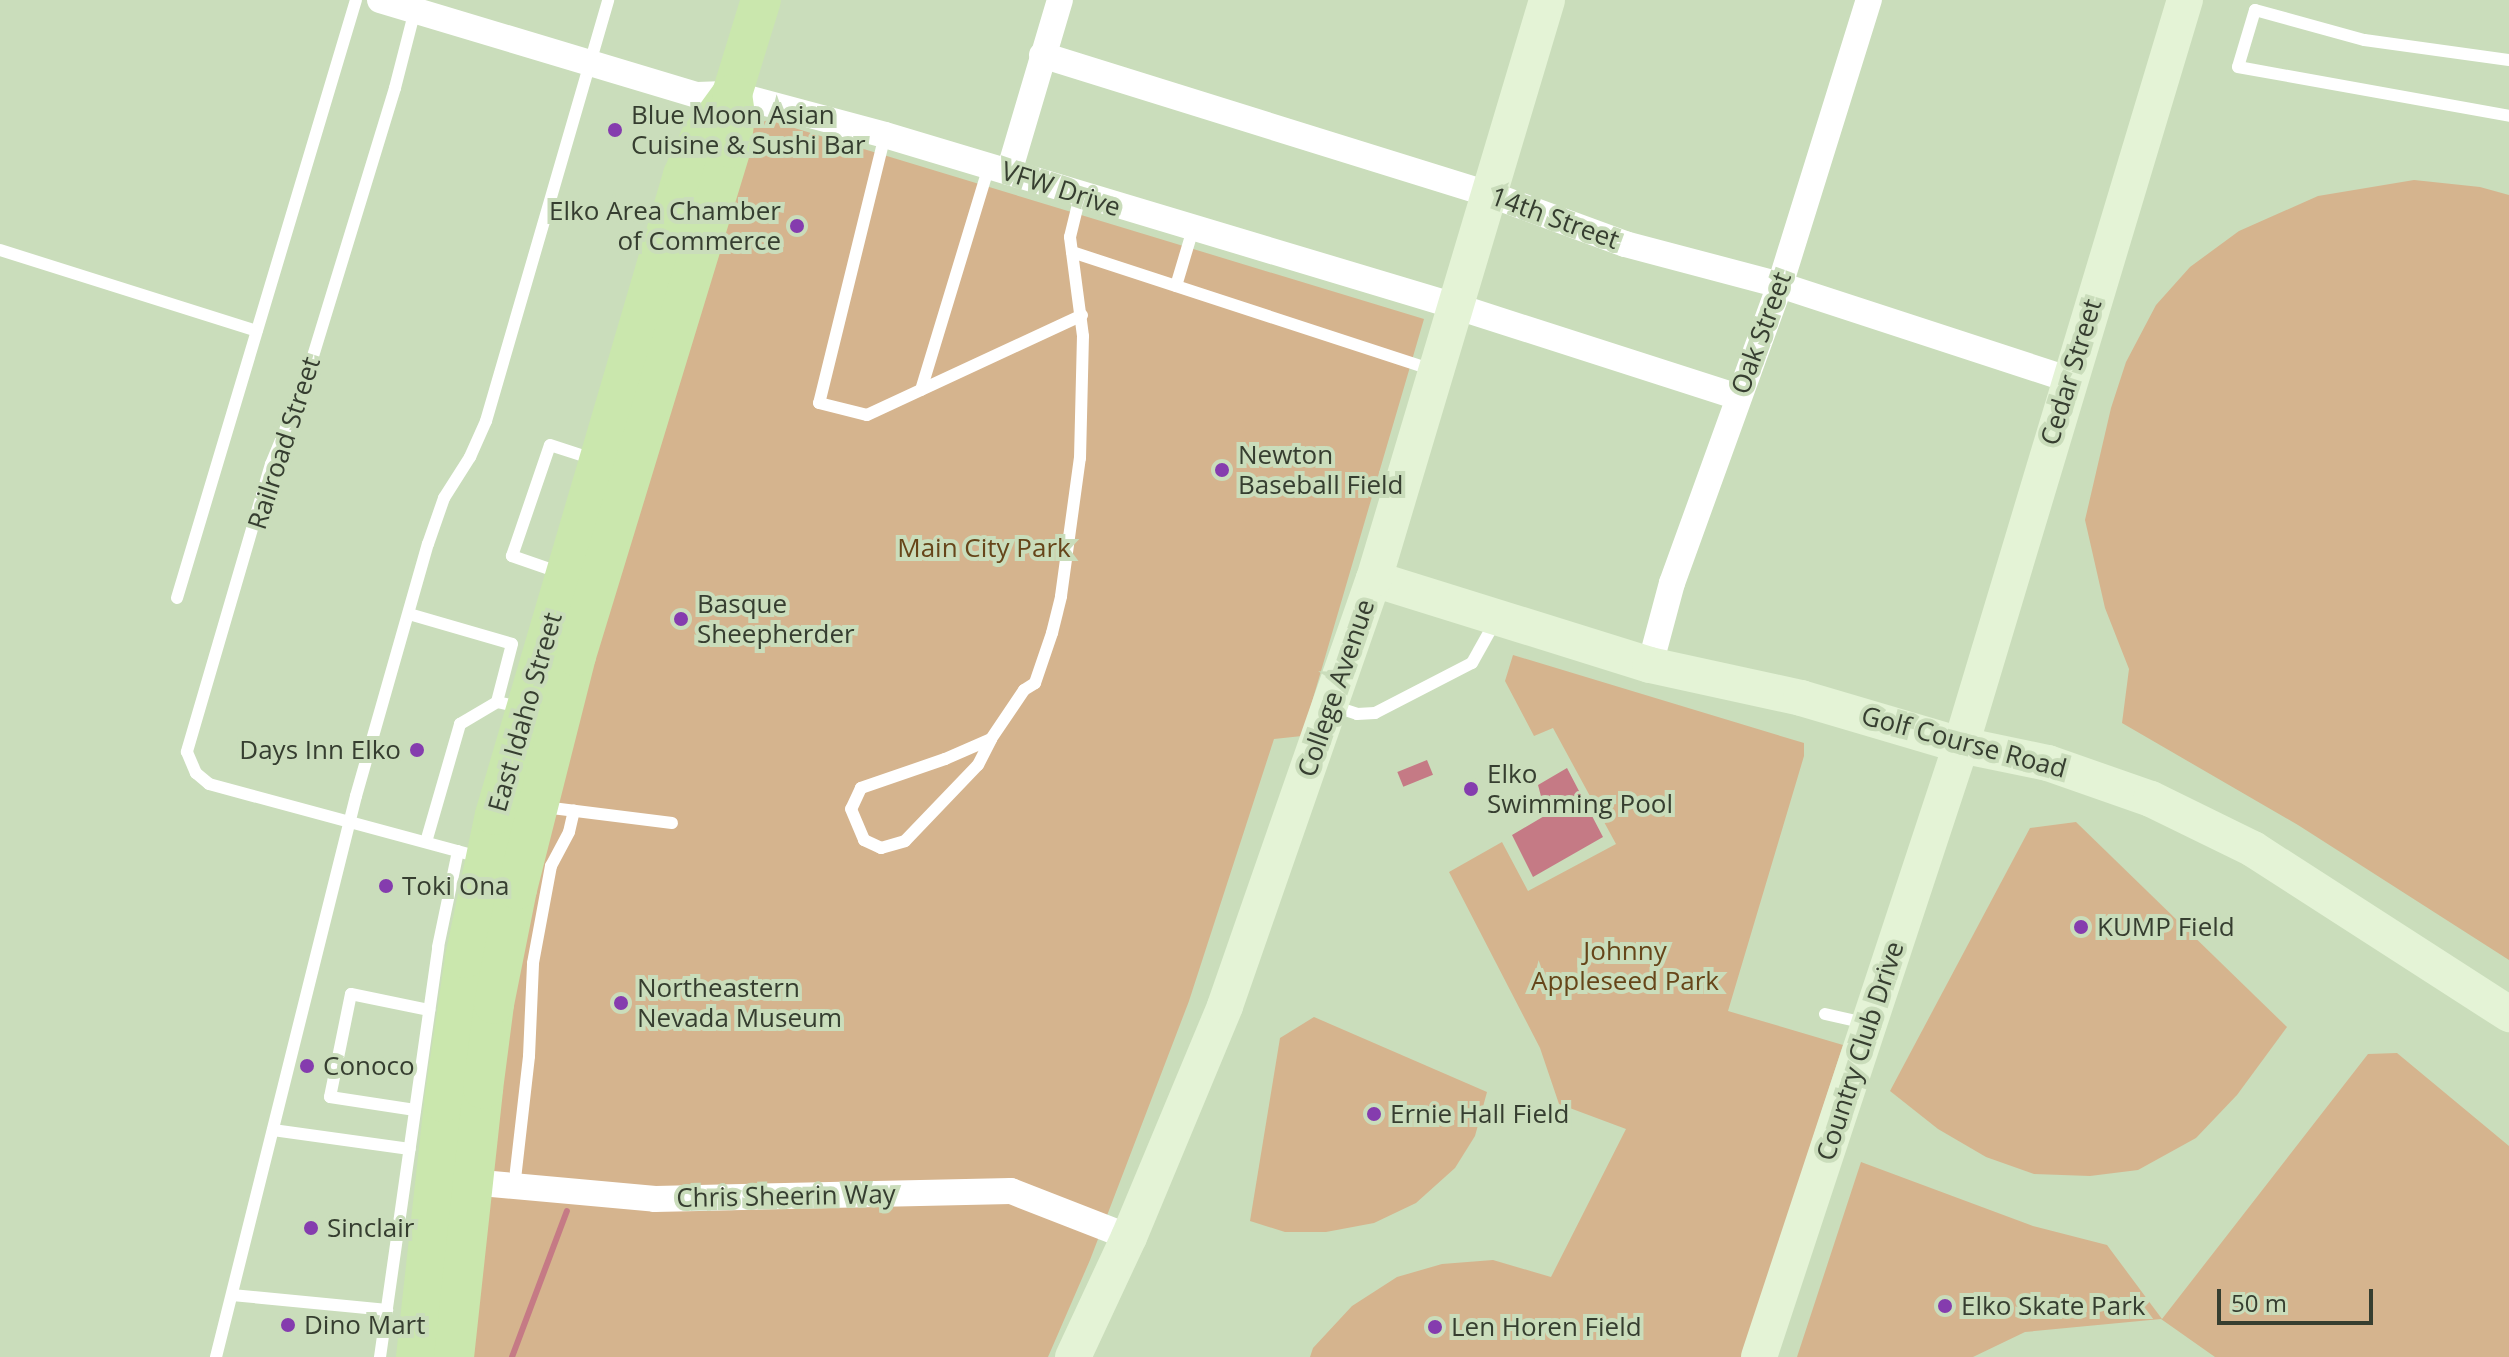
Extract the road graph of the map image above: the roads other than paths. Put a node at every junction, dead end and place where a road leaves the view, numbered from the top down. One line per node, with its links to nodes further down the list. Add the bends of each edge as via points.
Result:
1 (356, 0): 26 (lane)
2 (380, 0): 9 (street, VFW Drive)
3 (608, 0): 12 (lane)
4 (761, 0): 13 (main road, East Idaho Street)
5 (1060, 0): 10 (street)
6 (1547, 0): 17 (street, College Avenue)
7 (1869, 0): 22 (street, Oak Street)
8 (2185, 0): 28 (street, Cedar Street)
9 (416, 5): 12 (street, VFW Drive); 43 (lane, Railroad Street, via 305,382 271,464 188,746 192,766 209,784)
10 (1042, 55): 16 (street); 17 (street, 14th Street)
11 (2509, 60): 14 (lane, via 2364,40 2255,10 2238,67)
12 (591, 62): 13 (street, VFW Drive, via 697,95); 35 (lane, via 486,421 444,498)
13 (732, 94): 15 (street, VFW Drive); 31 (main road, East Idaho Street, via 700,138 683,175)
14 (2509, 116)
15 (885, 135): 16 (street, VFW Drive); 29 (lane, via 819,403 867,415)
16 (999, 169): 18 (street, VFW Drive); 29 (lane)
17 (1489, 194): 22 (street, 14th Street, via 1625,244); 24 (street, College Avenue)
18 (1080, 196): 19 (street, VFW Drive); 21 (lane, via 1070,232)
19 (1193, 229): 23 (lane); 24 (street, VFW Drive)
20 (0, 250): 26 (lane)
21 (1072, 252): 23 (lane); 25 (lane)
22 (1780, 285): 28 (street, 14th Street); 30 (street, Oak Street)
23 (1176, 286): 27 (lane)
24 (1455, 306): 27 (street, College Avenue); 30 (street, VFW Drive)
25 (1082, 315): 29 (lane); 40 (lane, via 1080,458 1061,596 1035,683 1024,690)
26 (257, 331): 34 (lane)
27 (1436, 371): 33 (street, College Avenue)
28 (2068, 379): 41 (street, Cedar Street)
29 (921, 390)
30 (1738, 397): 37 (street, Oak Street, via 1672,583)
31 (616, 466): 32 (main road, East Idaho Street); 32 (lane, via 550,445 512,556)
32 (582, 579): 39 (main road, East Idaho Street); 42 (main road, East Idaho Street)
33 (1374, 579): 36 (street, Golf Course Road); 38 (street, College Avenue)
34 (177, 598)
35 (409, 614): 39 (lane, via 512,644); 43 (lane)
36 (1498, 618): 37 (street, Golf Course Road); 38 (lane, via 1472,663 1375,713 1357,714)
37 (1650, 665): 41 (street, Golf Course Road, via 1801,698)
38 (1330, 704): 55 (street, College Avenue, via 1225,1006)
39 (511, 705): 42 (main road, East Idaho Street); 45 (lane, via 460,724)
40 (991, 739): 40 (lane, via 861,788 851,809 864,840 881,848 905,841 978,765)
41 (1961, 745): 48 (street, Golf Course Road, via 2089,775 2200,821); 50 (street, Country Club Drive)
42 (529, 805): 44 (lane); 46 (main road, East Idaho Street); 54 (lane, via 571,826 551,866 533,963)
43 (351, 820): 45 (lane, Railroad Street); 52 (lane)
44 (672, 823)
45 (426, 842): 46 (lane, Railroad Street)
46 (495, 861): 47 (lane); 53 (main road, East Idaho Street, via 465,958)
47 (429, 1010): 51 (lane); 51 (lane, via 351,994 330,1097)
48 (2507, 1010)
49 (1825, 1014): 50 (lane)
50 (1869, 1024): 63 (street, Country Club Drive)
51 (415, 1110): 53 (lane)
52 (273, 1130): 53 (lane); 56 (lane)
53 (439, 1170): 54 (street, Chris Sheerin Way); 57 (lane); 60 (main road, East Idaho Street); 61 (main road, East Idaho Street)
54 (514, 1188): 55 (street, Chris Sheerin Way, via 695,1199 1011,1191)
55 (1129, 1237): 62 (street, College Avenue)
56 (232, 1295): 57 (lane); 58 (lane)
57 (387, 1310): 59 (lane)
58 (216, 1357)
59 (380, 1357)
60 (416, 1357)
61 (454, 1357)
62 (1073, 1357)
63 (1759, 1357)

